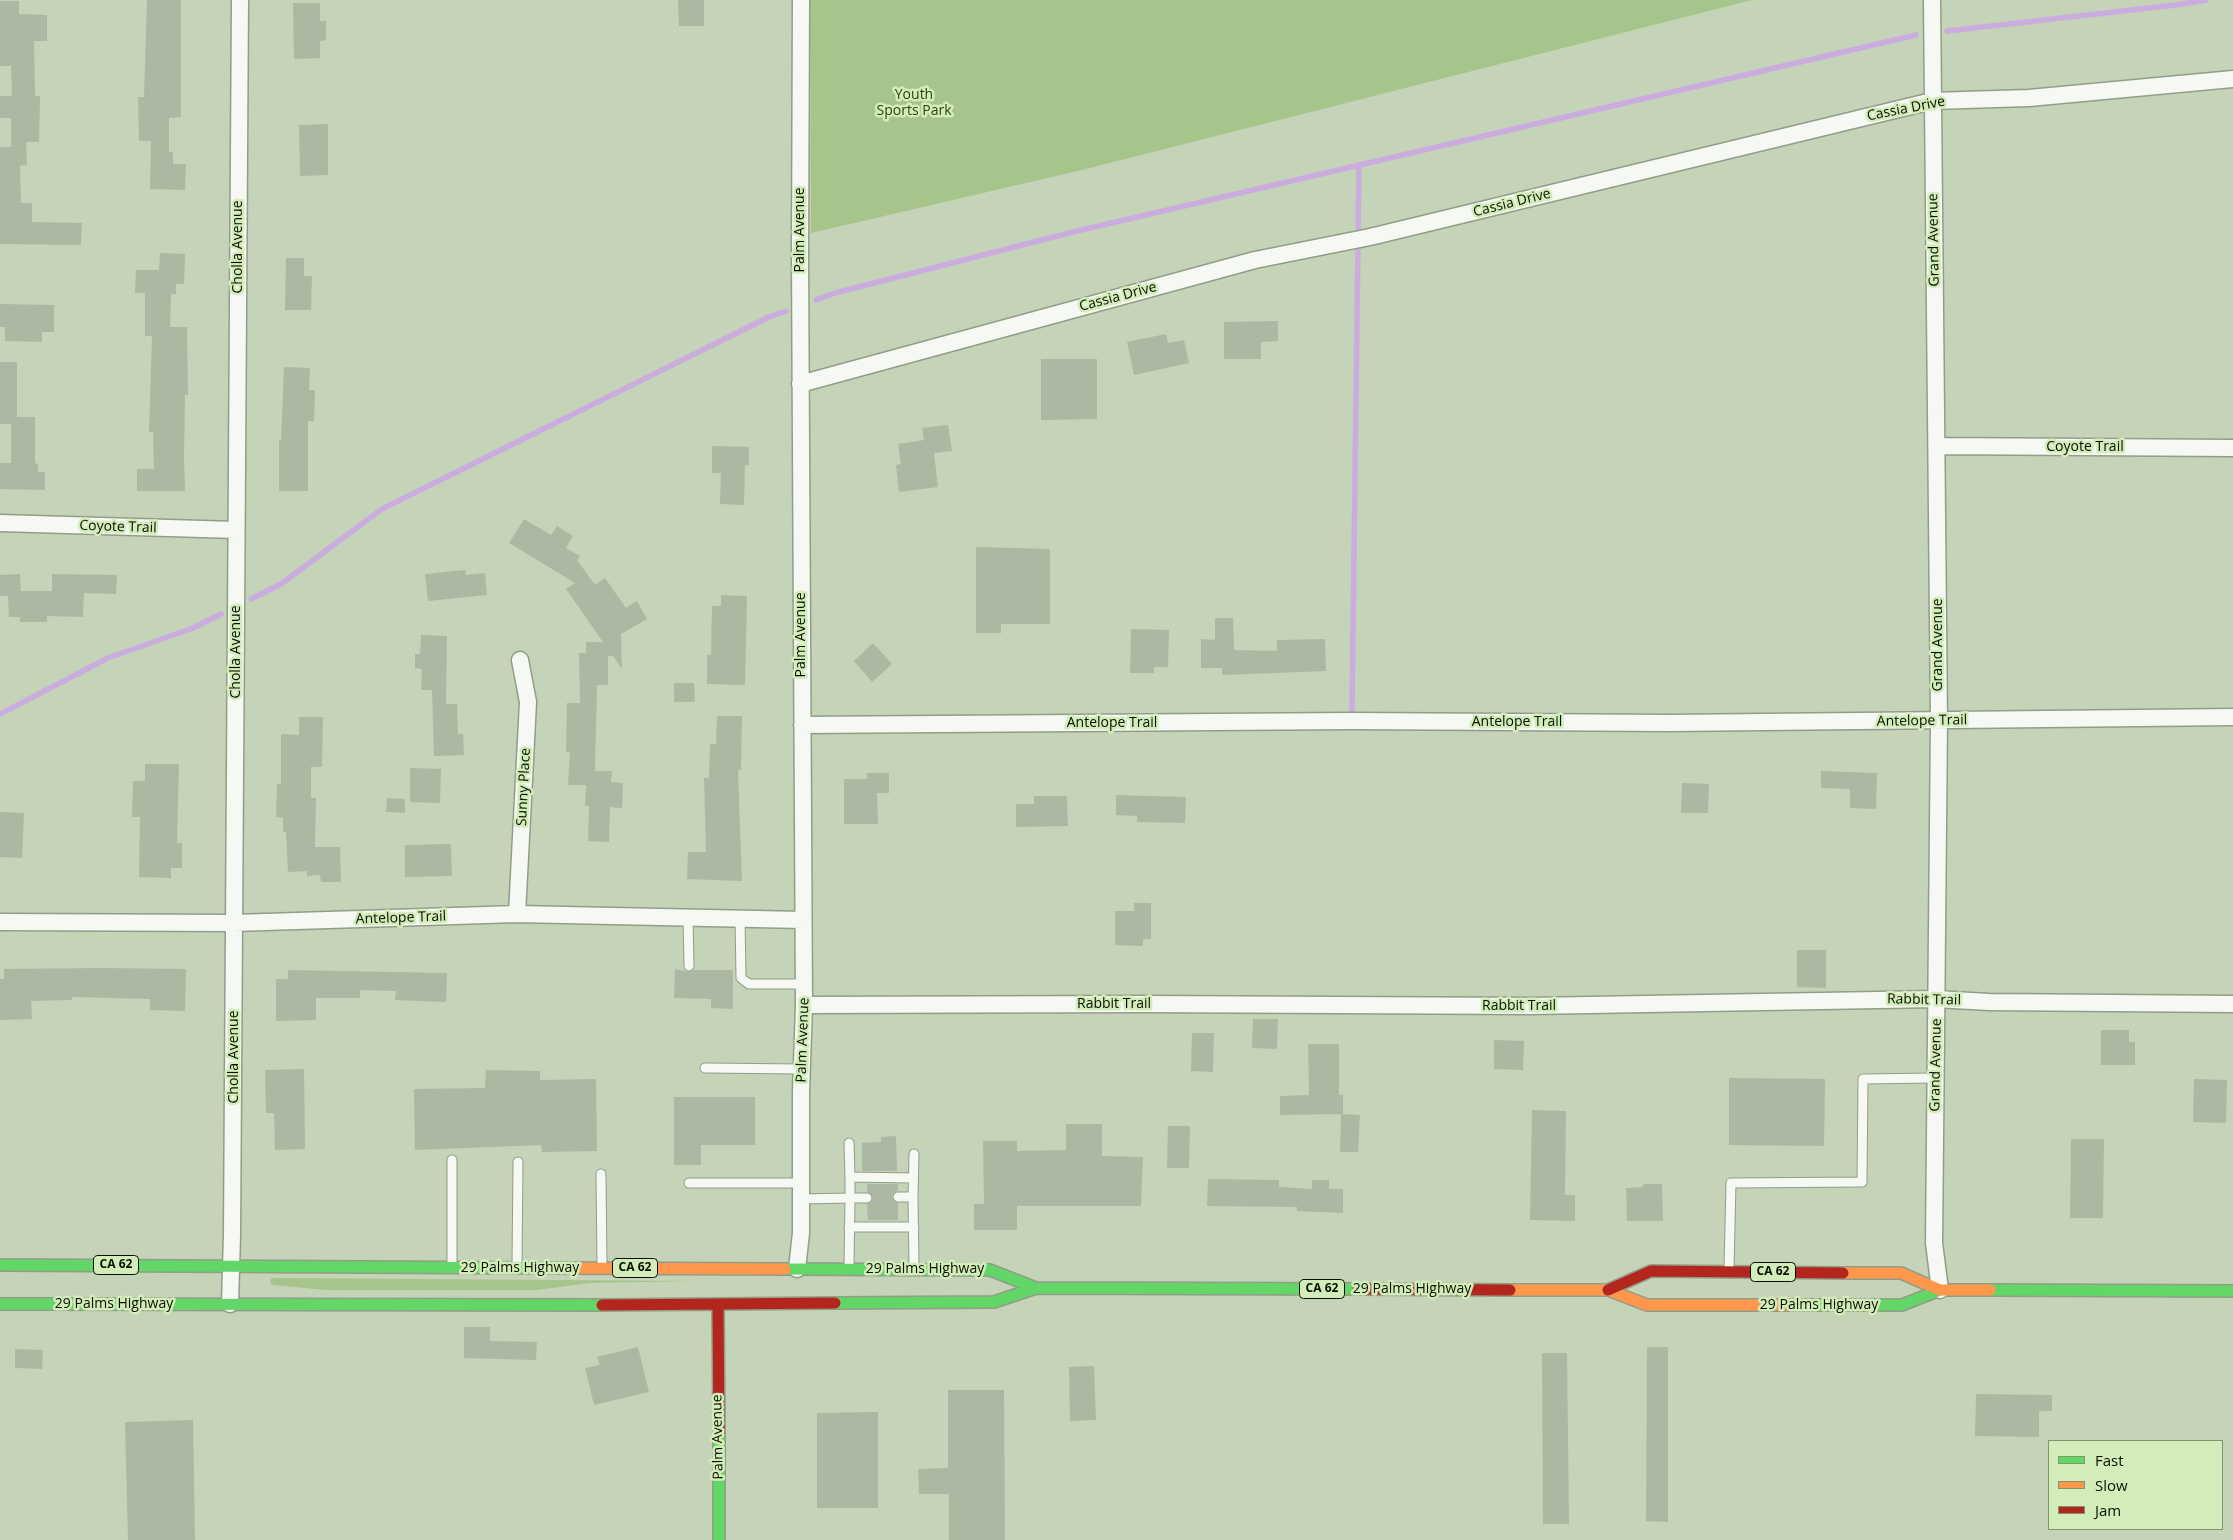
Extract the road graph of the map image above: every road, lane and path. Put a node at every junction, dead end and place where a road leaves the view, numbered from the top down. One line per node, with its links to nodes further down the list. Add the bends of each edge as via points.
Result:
1 (240, 0): 10 (street, Cholla Avenue)
2 (801, 0): 6 (street, Palm Avenue)
3 (1932, 0): 5 (street, Grand Avenue)
4 (2233, 79): 5 (street, Cassia Drive, via 2029,98)
5 (1932, 101): 6 (street, Cassia Drive, via 1379,235 1255,260); 7 (street, Grand Avenue)
6 (800, 384): 14 (street, Palm Avenue)
7 (1937, 446): 8 (street, Coyote Trail); 13 (street, Grand Avenue)
8 (2233, 448)
9 (0, 523): 10 (street, Coyote Trail)
10 (236, 530): 20 (street, Cholla Avenue)
11 (520, 660): 15 (street, Sunny Place, via 528,702)
12 (2233, 717): 13 (street, Antelope Trail)
13 (1939, 720): 14 (street, Antelope Trail); 23 (street, Grand Avenue)
14 (802, 725): 18 (street, Palm Avenue)
15 (517, 914): 16 (street, Antelope Trail); 20 (street, Antelope Trail)
16 (688, 918): 17 (street, Antelope Trail); 21 (lane)
17 (740, 918): 18 (street, Antelope Trail); 22 (lane, via 741,978 749,984)
18 (803, 920): 22 (street, Palm Avenue)
19 (0, 922): 20 (street, Antelope Trail)
20 (234, 922): 45 (street, Cholla Avenue)
21 (689, 966)
22 (804, 984): 25 (street, Palm Avenue)
23 (1936, 999): 24 (street, Rabbit Trail); 25 (street, Rabbit Trail, via 1530,1006); 28 (street, Grand Avenue)
24 (2233, 1004)
25 (804, 1005): 27 (street, Palm Avenue)
26 (705, 1068): 27 (lane)
27 (802, 1069): 37 (street, Palm Avenue)
28 (1935, 1078): 51 (lane, via 1863,1079 1862,1182 1731,1183); 55 (street, Grand Avenue, via 1934,1243)
29 (849, 1143): 34 (lane)
30 (914, 1154): 35 (lane)
31 (452, 1160): 46 (lane)
32 (518, 1162): 47 (lane)
33 (601, 1174): 48 (lane)
34 (850, 1177): 35 (lane); 40 (lane)
35 (913, 1178): 39 (lane)
36 (689, 1183): 37 (lane)
37 (801, 1191): 40 (lane); 52 (street, Palm Avenue)
38 (898, 1197): 39 (lane)
39 (913, 1197): 43 (lane)
40 (850, 1198): 41 (lane); 42 (lane)
41 (867, 1198)
42 (850, 1227): 43 (lane); 49 (lane)
43 (914, 1227): 50 (lane)
44 (0, 1265): 45 (main road, 29 Palms Highway / CA 62)
45 (231, 1266): 46 (main road, 29 Palms Highway / CA 62); 59 (street, Cholla Avenue)
46 (452, 1267): 47 (main road, 29 Palms Highway / CA 62)
47 (517, 1268): 48 (main road, 29 Palms Highway / CA 62)
48 (602, 1268): 52 (main road, 29 Palms Highway / CA 62)
49 (849, 1269): 50 (main road, 29 Palms Highway / CA 62); 52 (main road, 29 Palms Highway / CA 62)
50 (914, 1269): 53 (main road, 29 Palms Highway / CA 62, via 990,1270)
51 (1728, 1271): 54 (main road, 29 Palms Highway / CA 62, via 1651,1271); 55 (main road, 29 Palms Highway / CA 62, via 1901,1273)
52 (794, 1276)
53 (1036, 1288): 54 (main road, 29 Palms Highway / CA 62); 61 (main road, 29 Palms Highway / CA 62, via 994,1302)
54 (1608, 1290): 55 (main road, 29 Palms Highway / CA 62, via 1647,1305 1902,1305)
55 (1940, 1290): 56 (main road, 29 Palms Highway / CA 62)
56 (2233, 1291)
57 (583, 1293): 60 (main road)
58 (0, 1304): 59 (main road, 29 Palms Highway / CA 62)
59 (230, 1304): 60 (main road, 29 Palms Highway / CA 62)
60 (563, 1305): 61 (main road, 29 Palms Highway / CA 62)
61 (718, 1305): 62 (main road, Palm Avenue)
62 (719, 1540)

